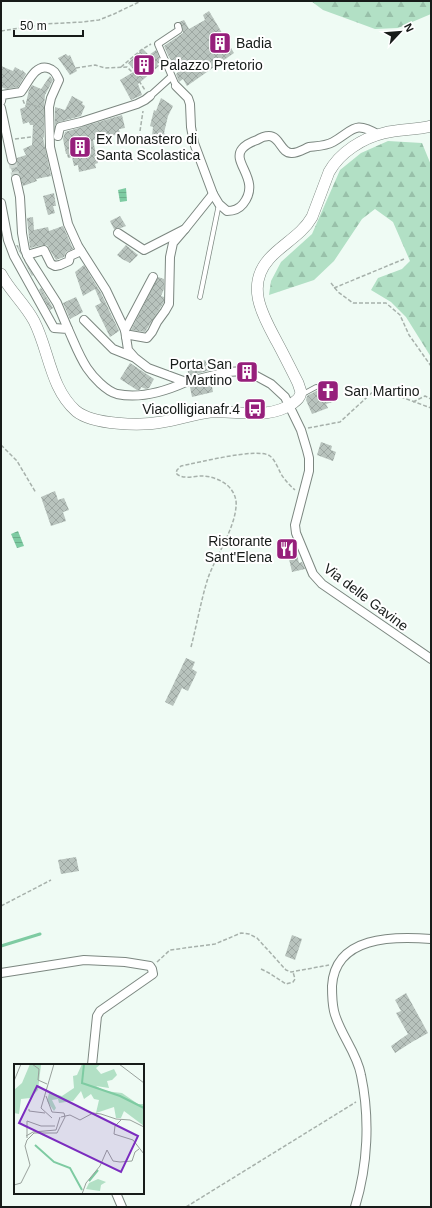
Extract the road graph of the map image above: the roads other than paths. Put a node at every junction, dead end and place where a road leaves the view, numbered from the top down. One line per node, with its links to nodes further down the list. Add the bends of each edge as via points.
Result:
1 (178, 26): 2 (street, via 179,30 158,44)
2 (171, 76): 3 (street); 4 (street)
3 (176, 86): 12 (street, via 188,98 194,143)
4 (147, 99): 9 (street, via 60,127)
5 (1, 101): 17 (street, via 2,95 21,92 33,73 41,68 54,71 59,80 49,107 50,147 68,224)
6 (1, 108): 10 (street)
7 (431, 126): 8 (street)
8 (379, 135): 14 (street, via 365,128 355,128 332,143 292,153 288,153 273,137 249,142 239,155 249,181 247,198 241,206 232,211 227,211); 28 (street, via 354,146 332,166 309,223 269,259 259,276 259,305 298,383)
9 (58, 136)
10 (12, 160)
11 (16, 179): 18 (street)
12 (213, 194): 14 (street); 15 (street)
13 (1, 203): 23 (street, via 8,240 23,274 54,328)
14 (219, 204): 21 (lane)
15 (185, 229): 16 (street, via 144,250); 24 (street, via 173,243 170,257 169,304 147,338)
16 (118, 232)
17 (81, 251): 18 (street, via 70,256 69,261 55,266 51,264 44,250); 24 (street, via 106,290)
18 (27, 255): 23 (street, via 57,303)
19 (1, 274): 29 (street, via 34,321 56,381 66,399 78,412 87,417 117,423 145,424 211,412 270,413)
20 (153, 277): 24 (street)
21 (200, 297)
22 (84, 320): 25 (street, via 113,349)
23 (68, 329): 26 (street, via 88,369 116,394 152,393)
24 (126, 333): 25 (street, via 128,350)
25 (136, 358): 26 (street, via 148,368)
26 (186, 382): 29 (street, Via delle Gavine, via 227,372 247,372 256,374 271,384)
27 (316, 387): 28 (lane)
28 (300, 395): 29 (street, via 298,400)
29 (290, 405): 30 (street, Via delle Gavine, via 309,458 309,471 295,525 313,574 322,584)
30 (431, 659)
31 (431, 939): 36 (street, via 367,942 351,950 337,964 333,980 334,1012 357,1062 364,1096 366,1150)
32 (1, 973): 33 (street, via 84,960 125,962 151,967 153,974 100,1011 97,1016)
33 (92, 1064)
34 (116, 1194): 35 (street)
35 (122, 1207)
36 (355, 1207)

